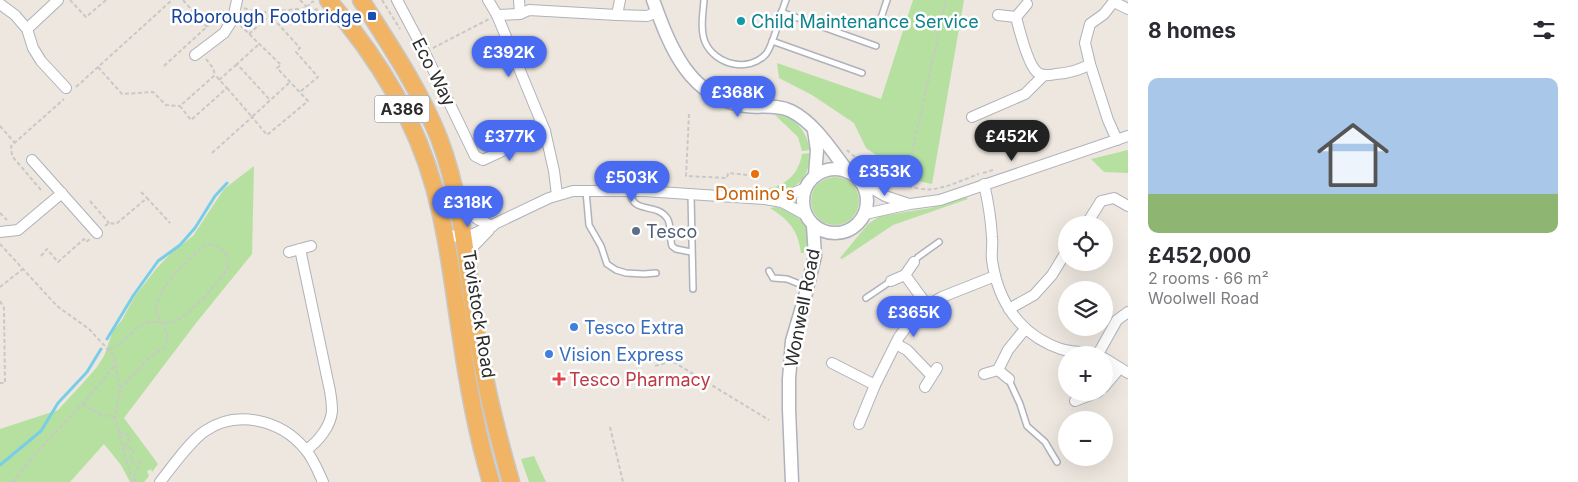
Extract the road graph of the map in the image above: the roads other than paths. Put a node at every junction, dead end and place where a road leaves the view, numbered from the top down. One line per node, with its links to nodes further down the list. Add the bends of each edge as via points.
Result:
1 (58, 0): 24 (street)
2 (361, 0): 50 (highway, Tavistock Road / A386, via 421,100 447,164)
3 (397, 0): 34 (street, Eco Way, via 475,156 483,160)
4 (488, 0): 20 (street)
5 (519, 0): 18 (street)
6 (620, 0): 21 (street)
7 (704, 0): 25 (lane, via 702,26 706,42 723,61 749,64 759,60)
8 (786, 0): 17 (lane)
9 (887, 0): 23 (lane)
10 (1115, 1): 16 (street); 28 (street, via 1090,24 1085,43)
11 (236, 3): 27 (street, via 234,17 224,33)
12 (0, 4): 24 (street)
13 (1027, 4): 22 (street)
14 (325, 5): 58 (highway, Tavistock Road / A386, via 363,43 400,103 434,185)
15 (655, 6): 21 (street, via 647,16); 33 (street, via 672,49 698,84 730,102 790,110)
16 (1128, 9)
17 (781, 12): 25 (lane); 26 (lane)
18 (520, 14): 20 (street); 21 (street, via 529,10)
19 (998, 15): 22 (street)
20 (497, 16): 34 (street)
21 (617, 16)
22 (1016, 17): 30 (street, via 1028,57 1036,72)
23 (881, 18)
24 (27, 29): 31 (street, via 41,61)
25 (772, 41): 29 (lane)
26 (876, 46)
27 (197, 53)
28 (1090, 64): 30 (street, via 1081,70); 36 (street)
29 (862, 73)
30 (1044, 75): 32 (street, via 1025,94)
31 (66, 92)
32 (972, 117)
33 (814, 130): 38 (street); 39 (street, via 817,150)
34 (545, 131): 47 (street)
35 (1128, 136): 36 (street)
36 (1117, 140): 41 (street)
37 (32, 160): 45 (street)
38 (848, 172): 39 (street, via 831,169); 40 (street)
39 (815, 176): 42 (street)
40 (862, 183): 49 (street, via 885,196); 52 (street, via 868,198)
41 (984, 184): 49 (street, via 940,200); 70 (street, via 991,218)
42 (806, 188): 48 (street, via 783,197); 54 (street, via 803,204)
43 (586, 190): 44 (street); 47 (street); 68 (lane, via 589,224 607,264 626,273)
44 (630, 190): 46 (street); 64 (lane, via 631,199 638,206 652,208 666,216 672,246)
45 (62, 193): 56 (street, via 18,230); 57 (street)
46 (691, 194): 48 (street); 64 (lane)
47 (556, 195): 55 (street)
48 (765, 199): 54 (street, via 782,202)
49 (910, 204): 52 (street)
50 (457, 205): 55 (street); 61 (highway, Tavistock Road / A386)
51 (1128, 206): 53 (street, via 1114,198 1101,201)
52 (865, 214): 54 (street, via 853,229 839,234 825,232)
53 (1092, 216)
54 (809, 220): 73 (street, Wonwell Road, via 815,256)
55 (492, 226): 61 (street); 61 (street)
56 (0, 232)
57 (97, 233)
58 (445, 233): 61 (street); 96 (highway, Tavistock Road / A386, via 473,405)
59 (939, 242): 65 (lane)
60 (311, 246): 62 (street)
61 (464, 247): 97 (highway, Tavistock Road / A386, via 488,393)
62 (300, 249): 63 (street); 92 (street, via 332,412 321,436)
63 (289, 252)
64 (691, 252): 72 (lane)
65 (914, 262): 69 (street)
66 (1058, 265): 76 (street, via 1034,295)
67 (769, 272): 73 (lane, via 773,278 787,279)
68 (656, 273)
69 (905, 275): 71 (street); 75 (street)
70 (995, 276): 75 (street); 76 (street)
71 (890, 281): 74 (lane)
72 (693, 288)
73 (806, 292): 98 (street, Wonwell Road, via 792,341 789,379)
74 (866, 298)
75 (927, 305): 79 (street, via 919,310)
76 (1009, 309): 78 (street)
77 (1128, 312): 80 (street, via 1117,320)
78 (1025, 330): 81 (street); 84 (street, via 1008,350)
79 (896, 344): 89 (street); 90 (street, via 934,372)
80 (1105, 346)
81 (1058, 348)
82 (832, 364): 89 (street)
83 (1113, 364): 85 (street)
84 (998, 370): 86 (street); 87 (street)
85 (1124, 370): 88 (street)
86 (984, 374)
87 (1009, 379): 93 (lane, via 1027,426 1045,442)
88 (1113, 379)
89 (875, 385): 91 (street)
90 (925, 387)
91 (859, 424)
92 (306, 450): 94 (street, via 287,432 266,422 226,421 204,431); 95 (street)
93 (1057, 462)
94 (160, 482)
95 (323, 482)
96 (492, 482)
97 (511, 482)
98 (792, 482)

